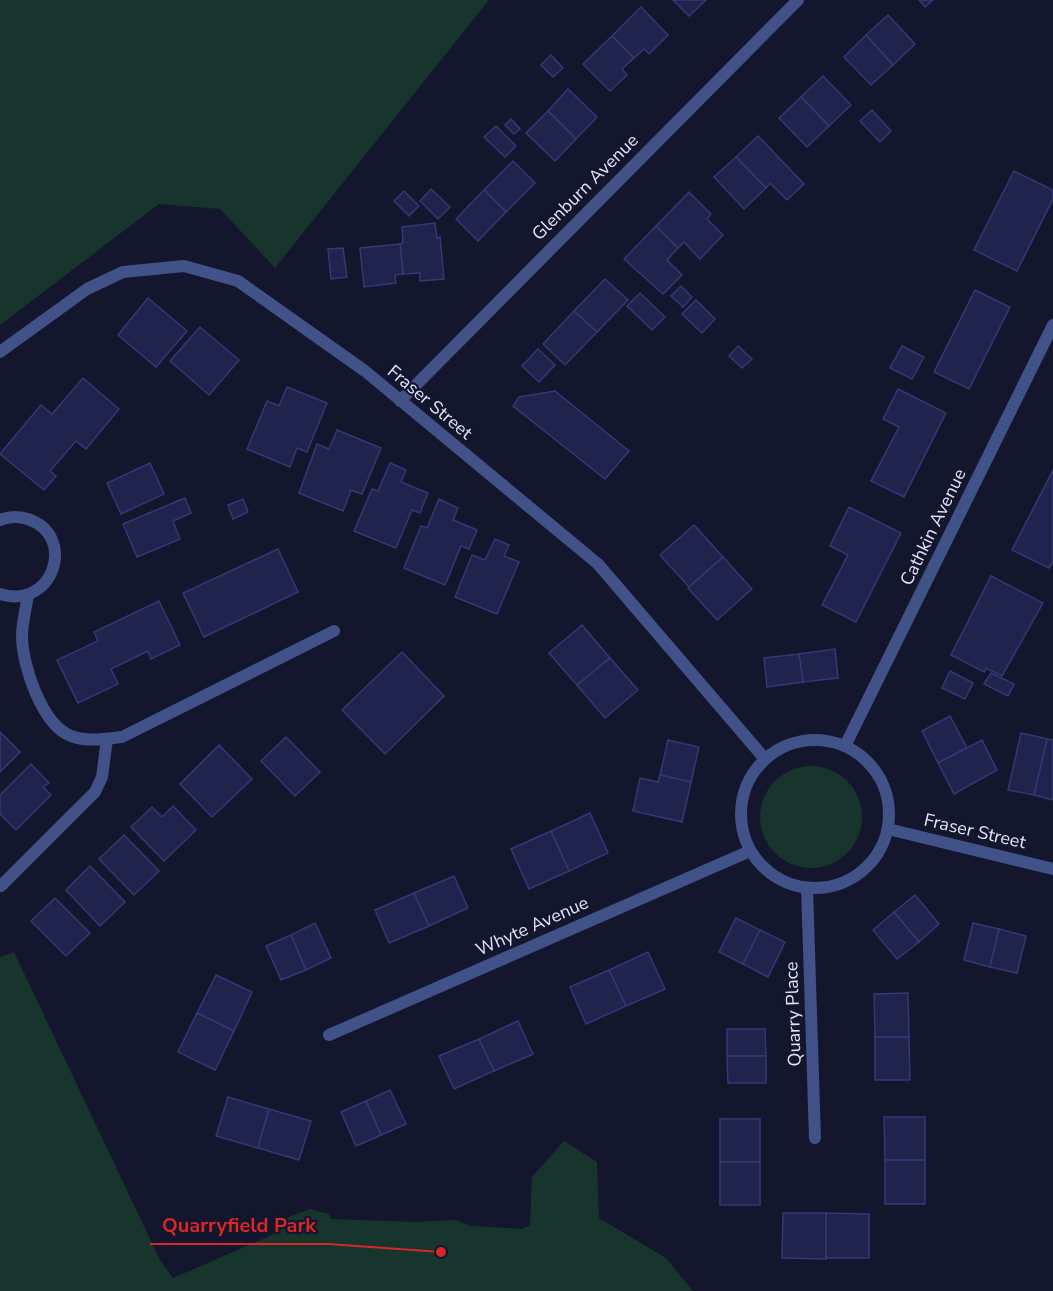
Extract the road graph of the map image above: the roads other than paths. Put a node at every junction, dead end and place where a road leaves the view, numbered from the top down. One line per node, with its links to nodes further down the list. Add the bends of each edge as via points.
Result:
1 (798, 0): 4 (street, Glenburn Avenue)
2 (1053, 325): 10 (street, Cathkin Avenue)
3 (0, 352): 4 (street, Fraser Street, via 87,289 123,272 184,266 238,281 365,370)
4 (400, 401): 11 (street, Fraser Street, via 598,564)
5 (0, 520): 7 (street, via 21,517 34,521 52,540 52,572 40,588)
6 (0, 594): 7 (street)
7 (28, 595): 9 (street, via 22,636 26,670 48,717 69,735 89,741)
8 (334, 631): 9 (street, via 122,738)
9 (106, 739): 15 (street, via 102,777 96,792)
10 (845, 746): 11 (street, via 824,740 803,741 783,747); 12 (street, via 866,759 881,780 889,804)
11 (765, 759): 13 (street, via 752,774 744,793 743,833)
12 (888, 829): 14 (street, Fraser Street); 16 (street, via 881,850 868,867 850,880 829,887)
13 (750, 850): 16 (street, via 766,871 786,883); 17 (street, Whyte Avenue)
14 (1053, 869)
15 (1, 886)
16 (807, 888): 18 (street, Quarry Place)
17 (329, 1035)
18 (815, 1138)

